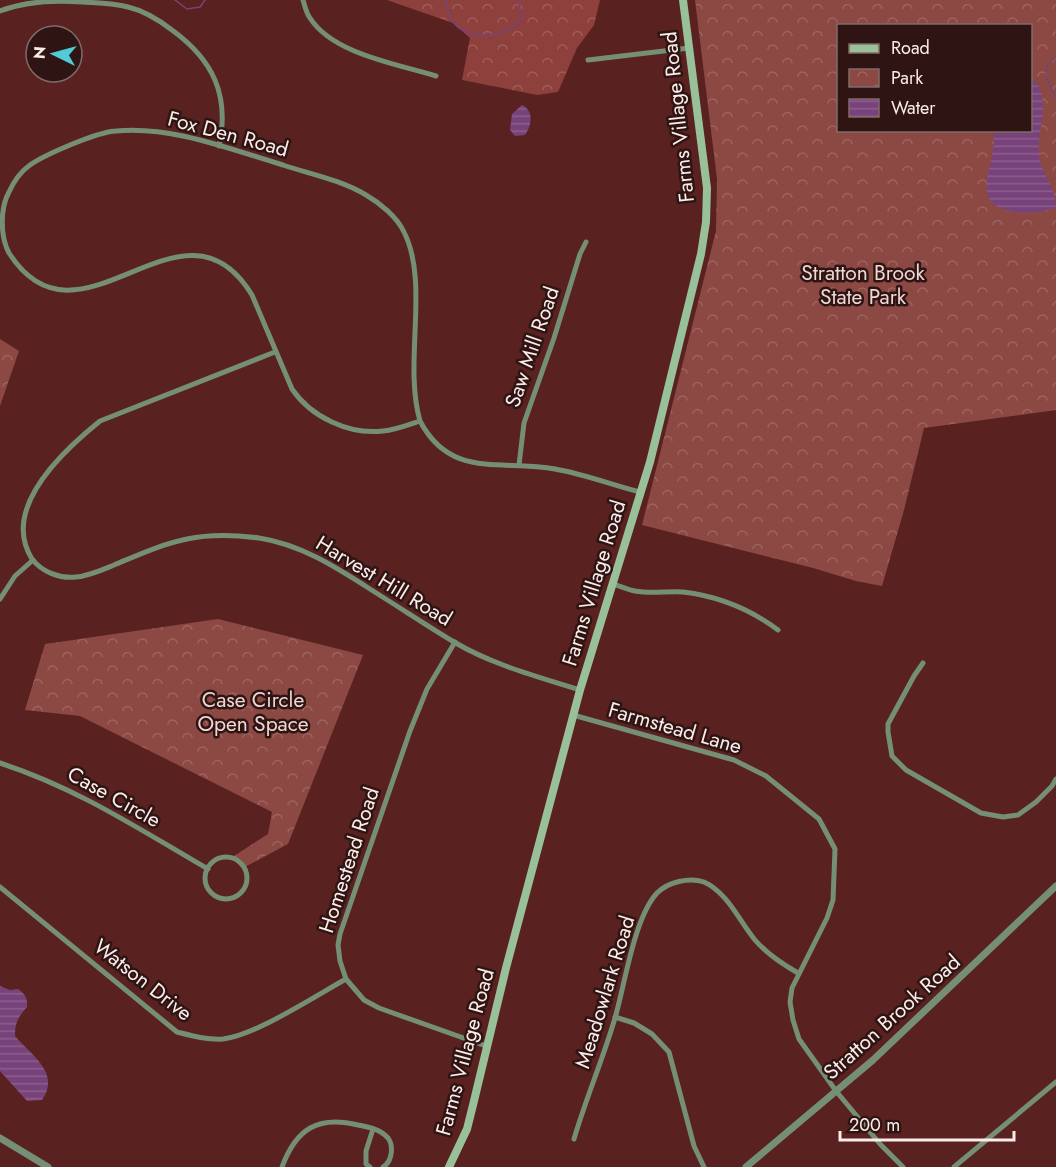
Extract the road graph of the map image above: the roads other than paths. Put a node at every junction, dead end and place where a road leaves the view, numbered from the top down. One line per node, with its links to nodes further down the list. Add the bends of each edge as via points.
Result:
1 (130, 0): 4 (street)
2 (303, 0): 8 (street, via 308,16 331,40 356,52)
3 (683, 0): 6 (main road, Farms Village Road)
4 (128, 7): 5 (street, via 57,1); 9 (street, via 154,17 186,40 203,59 223,102)
5 (0, 11)
6 (689, 48): 7 (street); 14 (main road, Farms Village Road, via 706,177 706,222 692,294)
7 (588, 60)
8 (436, 76)
9 (219, 146): 11 (street, Fox Den Road, via 160,132 113,131 48,155 16,177 4,201 4,244 26,274 54,290 91,288 172,257 191,255 214,260 243,282); 12 (street, Fox Den Road, via 364,193 378,202 404,231 414,267 413,387)
10 (586, 242): 13 (street, Saw Mill Road, via 524,423)
11 (275, 352): 12 (street, Fox Den Road, via 299,400 338,425 384,431); 15 (street, via 100,421 87,432 55,460 26,499 19,526 21,540)
12 (420, 422): 13 (street, Fox Den Road, via 431,439 462,461)
13 (519, 465): 14 (street, Fox Den Road, via 556,469)
14 (640, 492): 16 (main road, Farms Village Road)
15 (33, 560): 17 (street); 19 (street, Harvest Hill Road, via 54,574 77,577 188,538 262,539 296,548 337,568)
16 (613, 584): 18 (street, via 634,591 710,597 737,606); 21 (main road, Farms Village Road)
17 (0, 599)
18 (778, 630)
19 (455, 642): 21 (street, Harvest Hill Road, via 506,667); 29 (street, Homestead Road, via 410,731 346,913 338,945)
20 (923, 663): 24 (street, via 888,724 892,756 906,770 981,813 1003,817 1018,815)
21 (580, 690): 22 (main road, Farms Village Road)
22 (573, 716): 28 (street, Farmstead Lane, via 734,760 766,776 819,819 835,849 833,900); 31 (main road, Farms Village Road)
23 (0, 763): 25 (street, Case Circle, via 90,800)
24 (1056, 779)
25 (208, 868): 25 (street, via 206,882 219,898 233,898 243,890 247,876 236,860 223,858)
26 (1056, 886): 33 (street, Stratton Brook Road)
27 (0, 887): 29 (street, Watson Drive, via 177,1032 202,1039 244,1034)
28 (798, 973): 30 (street, Meadowlark Road, via 776,960 756,940 717,891 689,879 667,885 642,920); 33 (street, Farmstead Lane, via 790,1002 799,1039)
29 (346, 979): 31 (street, Homestead Road, via 364,1000 379,1008)
30 (615, 1017): 36 (street, Meadowlark Road); 42 (street, via 652,1034 669,1052 694,1146)
31 (486, 1046): 41 (main road, Farms Village Road, via 467,1129)
32 (1056, 1082): 45 (street)
33 (836, 1091): 43 (street, Stratton Brook Road); 44 (street, Farmstead Lane)
34 (373, 1129): 38 (street, via 336,1121 311,1127 295,1140); 39 (street, via 365,1158); 40 (street, via 390,1142 390,1158)
35 (0, 1138): 37 (street)
36 (574, 1139)
37 (48, 1167)
38 (282, 1167)
39 (370, 1167)
40 (383, 1167)
41 (449, 1167)
42 (704, 1167)
43 (746, 1167)
44 (903, 1167)
45 (954, 1167)

